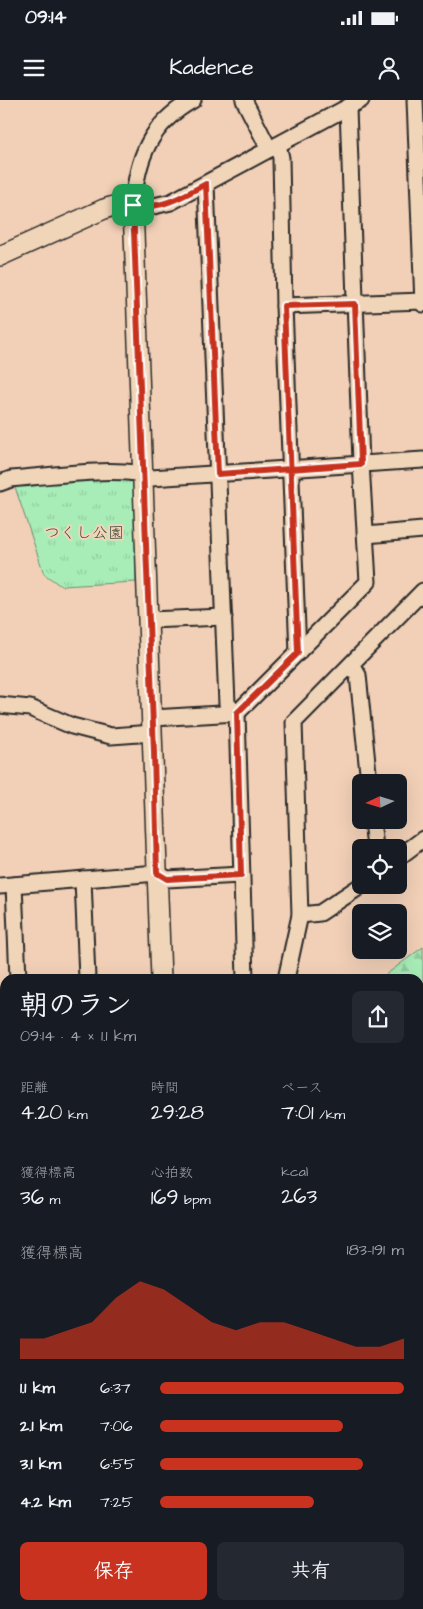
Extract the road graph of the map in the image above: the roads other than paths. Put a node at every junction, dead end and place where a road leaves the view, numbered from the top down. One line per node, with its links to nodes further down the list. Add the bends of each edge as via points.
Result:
1 (193, 100): 8 (street, via 162,122 146,147 135,178)
2 (244, 100): 6 (street)
3 (361, 100): 5 (street)
4 (415, 100): 9 (street)
5 (348, 108): 6 (street); 12 (street)
6 (274, 147): 7 (street); 13 (street, via 281,158)
7 (206, 184): 8 (street, via 171,202 145,208); 18 (street)
8 (133, 205): 10 (street, via 120,204 104,209); 17 (street)
9 (421, 212): 11 (street)
10 (0, 256)
11 (423, 303): 12 (street)
12 (355, 304): 13 (street); 15 (street)
13 (284, 306): 16 (street)
14 (423, 460): 15 (street)
15 (361, 464): 16 (street); 21 (street)
16 (290, 469): 18 (street); 25 (street)
17 (144, 474): 18 (street, via 151,478); 19 (street, via 134,471 91,473 11,479); 24 (street)
18 (218, 474): 23 (street)
19 (0, 483)
20 (423, 530): 21 (street)
21 (366, 535): 25 (street, via 368,582)
22 (421, 598): 26 (street)
23 (224, 617): 24 (street); 28 (street, via 227,704)
24 (149, 620): 29 (street)
25 (298, 653): 28 (street)
26 (351, 665): 30 (street, via 358,675); 38 (street, via 294,722)
27 (0, 705): 29 (street, via 30,708 72,726 112,736)
28 (237, 713): 29 (street); 34 (street)
29 (153, 725): 33 (street)
30 (367, 774)
31 (423, 840): 32 (street)
32 (407, 851)
33 (157, 873): 34 (street, via 167,879); 35 (street); 41 (street)
34 (241, 875): 42 (street)
35 (83, 878): 36 (street); 40 (street)
36 (7, 886): 39 (street)
37 (352, 892): 38 (street, via 320,913)
38 (300, 915): 43 (street)
39 (17, 974)
40 (87, 974)
41 (162, 974)
42 (245, 974)
43 (287, 974)

